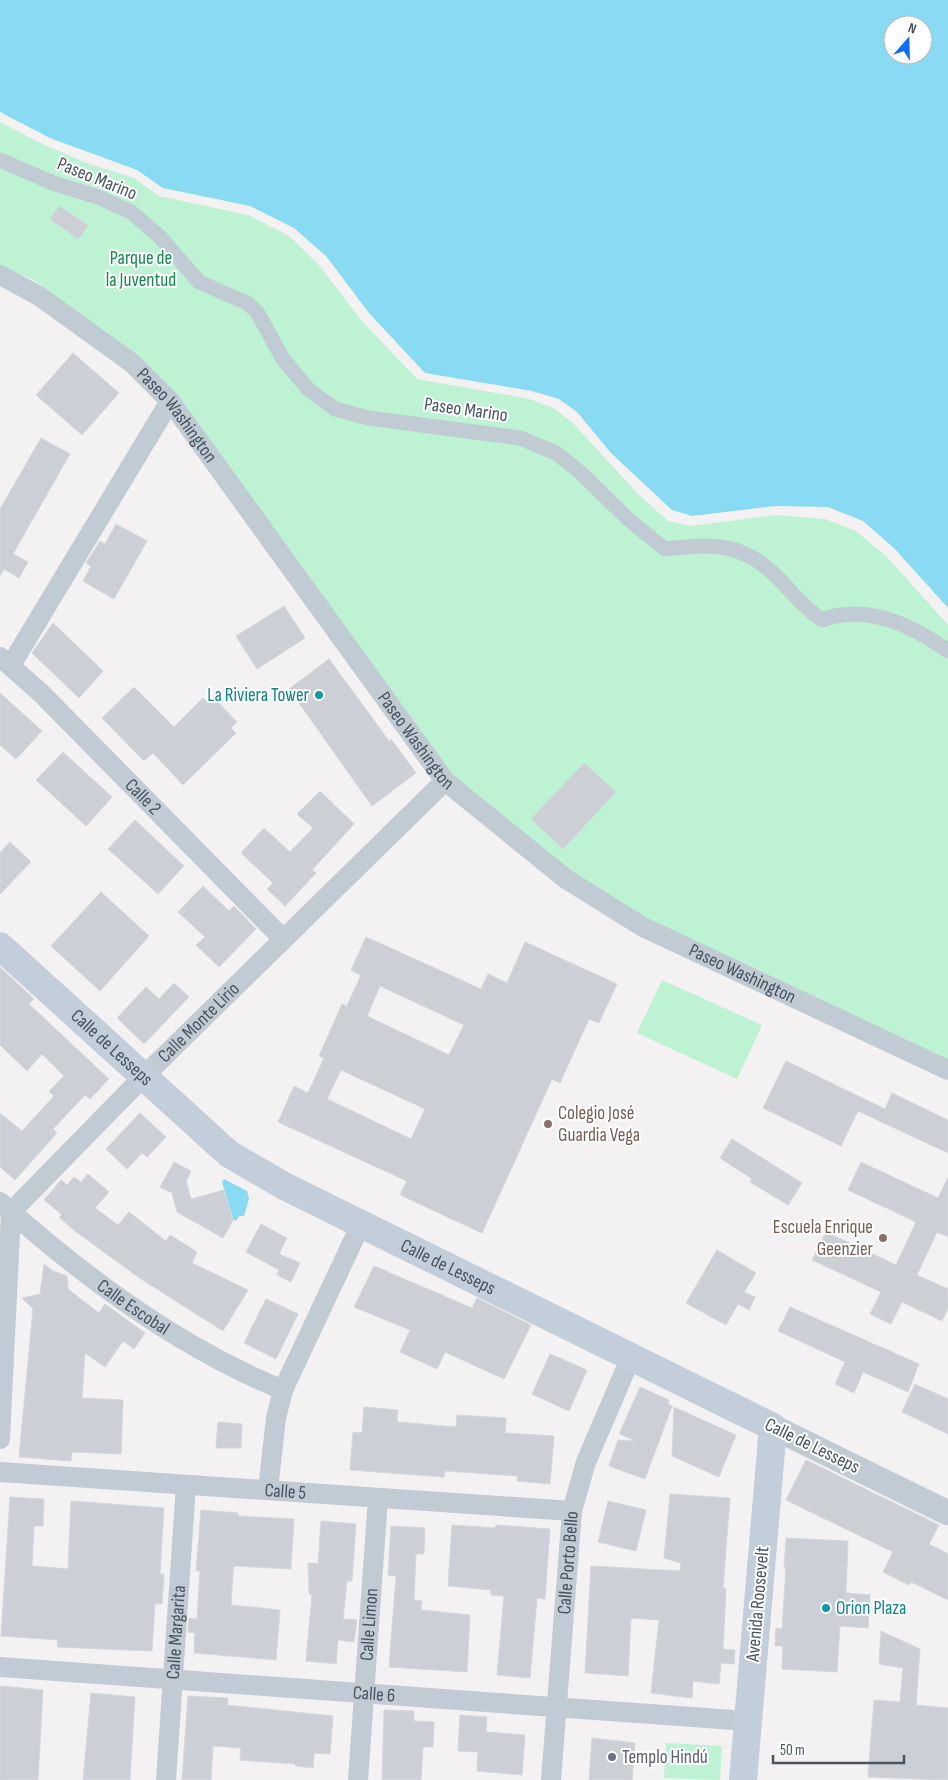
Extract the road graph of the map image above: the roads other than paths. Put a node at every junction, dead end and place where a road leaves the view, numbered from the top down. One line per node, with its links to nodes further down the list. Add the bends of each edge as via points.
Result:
1 (0, 160): 4 (street, Paseo Marino, via 131,212 158,236 199,282 247,303 257,312 283,358 309,390 335,409 368,418 520,438 556,453 628,520 665,549 710,544 751,554 802,606 822,620 836,615 862,613 884,618 911,628)
2 (0, 275): 3 (street, Paseo Washington, via 39,296 132,363)
3 (170, 401): 5 (street); 6 (street, Paseo Washington)
4 (948, 651)
5 (6, 661): 7 (street, Calle 2)
6 (445, 781): 7 (street, Calle Monte Lirio); 9 (street, Paseo Washington, via 566,879 643,927)
7 (283, 939): 10 (street, Calle Monte Lirio)
8 (0, 946): 10 (main road, Calle de Lesseps)
9 (948, 1070)
10 (143, 1077): 11 (street, Calle Monte Lirio); 12 (main road, Calle de Lesseps, via 229,1154)
11 (6, 1207): 13 (street); 15 (street, Calle Escobal, via 70,1262 151,1319 239,1372)
12 (361, 1224): 14 (main road, Calle de Lesseps); 15 (street)
13 (3, 1341): 17 (street)
14 (630, 1357): 16 (main road, Calle de Lesseps); 22 (street, Calle Porto Bello, via 586,1462)
15 (283, 1390): 20 (street, via 276,1418)
16 (773, 1427): 23 (street, Calle de Lesseps); 28 (main road, Avenida Roosevelt)
17 (0, 1439)
18 (0, 1472): 19 (street, Calle 5)
19 (186, 1485): 20 (street, Calle 5); 25 (street, Calle Margarita)
20 (268, 1490): 21 (street, Calle 5)
21 (378, 1498): 22 (street, Calle 5); 26 (street, Calle Limon)
22 (572, 1512): 27 (street, Calle Porto Bello)
23 (948, 1513)
24 (0, 1667): 25 (street, Calle 6)
25 (174, 1680): 26 (street, Calle 6); 29 (street, Calle Margarita)
26 (366, 1694): 27 (street, Calle 6); 30 (street, Calle Limon)
27 (556, 1707): 28 (street, Calle 6); 31 (street, Calle Porto Bello)
28 (748, 1721): 32 (main road, Avenida Roosevelt)
29 (166, 1780)
30 (358, 1780)
31 (551, 1780)
32 (743, 1780)

